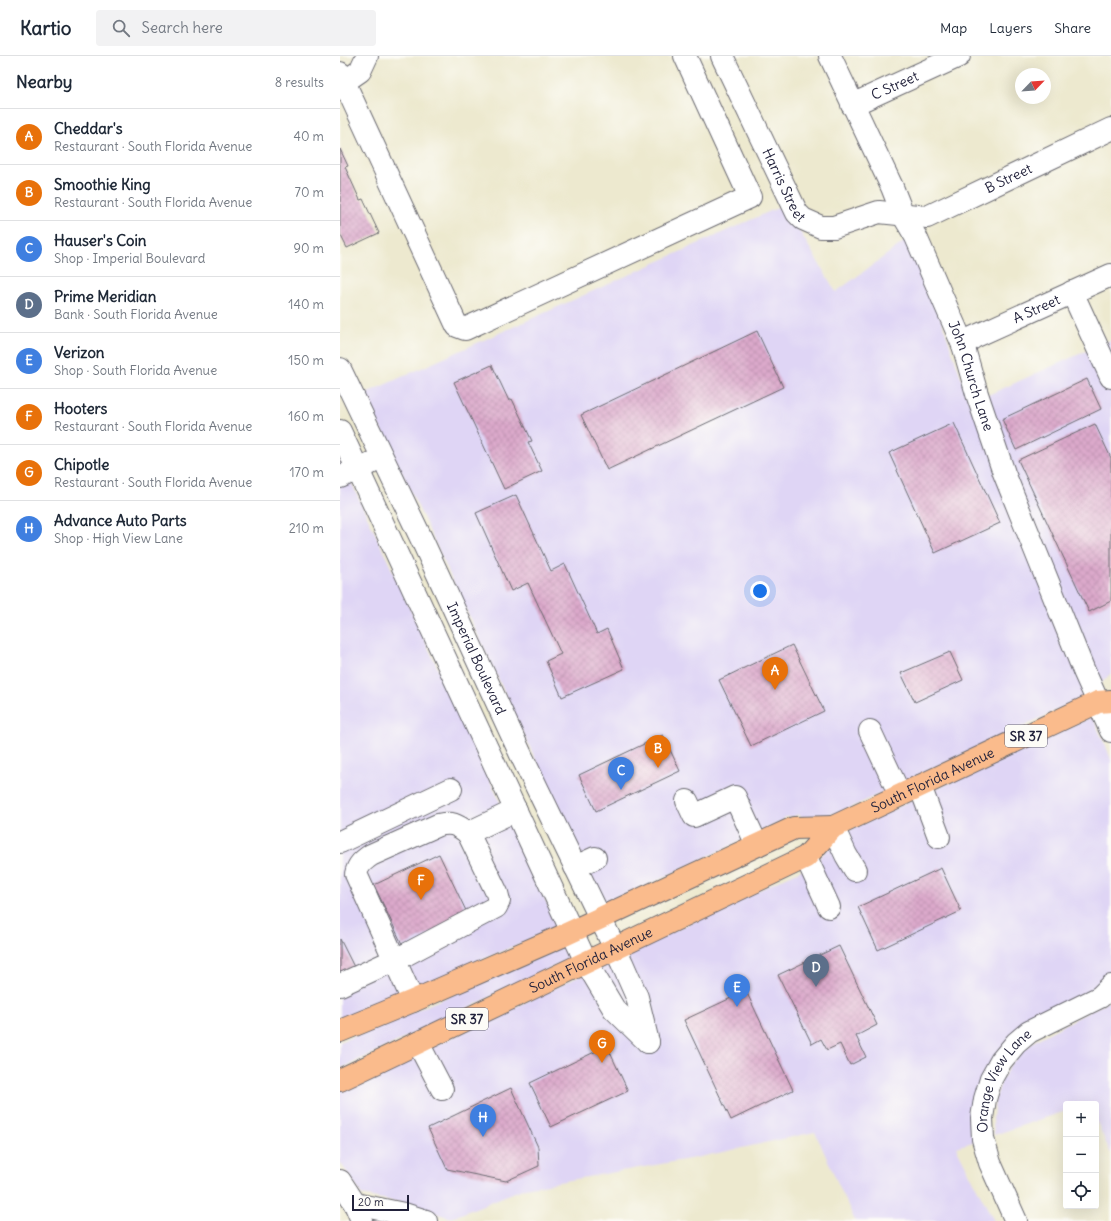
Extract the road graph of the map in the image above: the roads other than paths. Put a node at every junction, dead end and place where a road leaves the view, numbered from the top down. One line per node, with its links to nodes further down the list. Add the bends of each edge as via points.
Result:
1 (367, 56): 6 (street, via 360,71)
2 (685, 56): 6 (street, via 750,197 465,329 457,326)
3 (722, 56): 9 (street, Harris Street, via 797,213 803,219 821,227 834,227 880,212)
4 (830, 56): 7 (street, John Church Lane)
5 (959, 56): 7 (street, C Street)
6 (341, 81)
7 (852, 105): 9 (street, John Church Lane)
8 (1111, 129): 9 (street, B Street, via 927,217)
9 (903, 215): 12 (street, John Church Lane, via 916,237)
10 (1111, 275): 11 (street, A Street)
11 (1072, 292): 12 (street, A Street, via 974,337); 14 (street)
12 (963, 345): 18 (street, John Church Lane, via 1004,473 1084,672)
13 (340, 369): 16 (street, Imperial Boulevard)
14 (1111, 377)
15 (340, 432): 17 (street, Imperial Boulevard)
16 (383, 458): 17 (street); 33 (street, Imperial Boulevard)
17 (349, 473): 25 (street, Imperial Boulevard)
18 (1107, 697): 20 (street, John Church Lane); 21 (main road, South Florida Avenue / SR 37)
19 (870, 731): 23 (street)
20 (1111, 731)
21 (920, 786): 23 (main road, South Florida Avenue / SR 37); 28 (street)
22 (451, 789): 29 (street)
23 (900, 795): 26 (main road, South Florida Avenue / SR 37)
24 (691, 809): 30 (street, via 735,798)
25 (516, 810): 27 (street); 38 (street, Imperial Boulevard)
26 (833, 827): 30 (main road, South Florida Avenue / SR 37, via 794,828); 31 (main road, South Florida Avenue / SR 37); 34 (street)
27 (468, 833): 35 (street, via 459,826 449,823 438,825 372,855); 40 (street, via 497,893 499,901 496,907)
28 (939, 837)
29 (340, 842)
30 (757, 845): 37 (main road, South Florida Avenue / SR 37)
31 (806, 857): 36 (street); 39 (main road, South Florida Avenue / SR 37)
32 (596, 858): 33 (street)
33 (575, 868): 37 (street, Imperial Boulevard)
34 (855, 870)
35 (348, 877): 40 (street)
36 (829, 907)
37 (599, 918): 38 (main road, South Florida Avenue / SR 37); 39 (street, Imperial Boulevard)
38 (572, 931): 41 (street, Imperial Boulevard); 44 (main road, South Florida Avenue / SR 37)
39 (614, 948): 41 (main road, South Florida Avenue / SR 37); 41 (street, Imperial Boulevard, via 637,998 648,1042 614,1008)
40 (394, 960): 42 (street); 44 (street)
41 (586, 962): 46 (main road, South Florida Avenue / SR 37)
42 (340, 985)
43 (1111, 986): 52 (street, Orange View Lane, via 1100,997 1030,1032 1016,1043 1001,1061 991,1079 982,1118 983,1139 990,1163)
44 (413, 1001): 45 (main road, South Florida Avenue / SR 37)
45 (340, 1031)
46 (418, 1043): 47 (main road, South Florida Avenue / SR 37); 48 (street)
47 (340, 1080)
48 (442, 1089)
49 (340, 1181): 50 (street)
50 (359, 1212): 51 (street, via 404,1214)
51 (426, 1221)
52 (1016, 1221)

